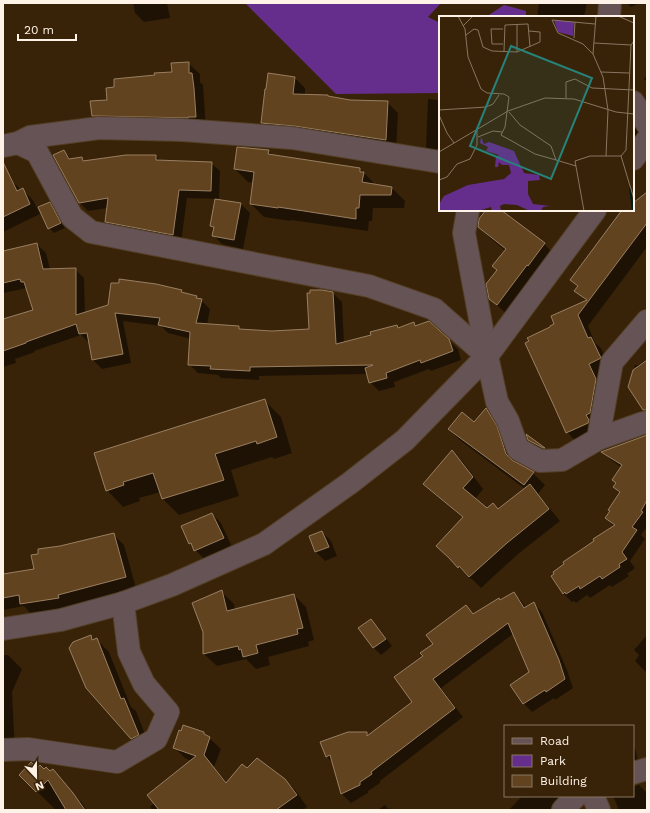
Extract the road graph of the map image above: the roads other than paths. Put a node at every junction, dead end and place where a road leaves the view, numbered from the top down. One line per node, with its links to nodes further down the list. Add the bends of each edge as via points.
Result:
1 (610, 3): 2 (street)
2 (609, 16)
3 (634, 104): 4 (street)
4 (647, 124)
5 (647, 140): 7 (street)
6 (11, 144): 8 (street, via 30,137 99,128 182,130 292,138); 12 (street, via 37,152 72,217 91,232 369,286 434,309)
7 (634, 158)
8 (439, 162)
9 (468, 211): 12 (street, via 464,233)
10 (594, 211): 12 (street)
11 (647, 321): 14 (street, via 612,362)
12 (487, 356): 14 (street, via 497,402 508,421 518,449 540,460 562,460); 15 (street, via 405,440 264,544 172,585)
13 (647, 422): 14 (street)
14 (598, 439)
15 (123, 603): 16 (street, via 61,620); 17 (street, via 129,652 144,684 168,712 156,739 117,762 28,749)
16 (3, 629)
17 (3, 750)
18 (647, 769): 19 (street)
19 (634, 773)
20 (575, 797): 22 (street)
21 (593, 797): 23 (street)
22 (563, 810)
23 (599, 810)

